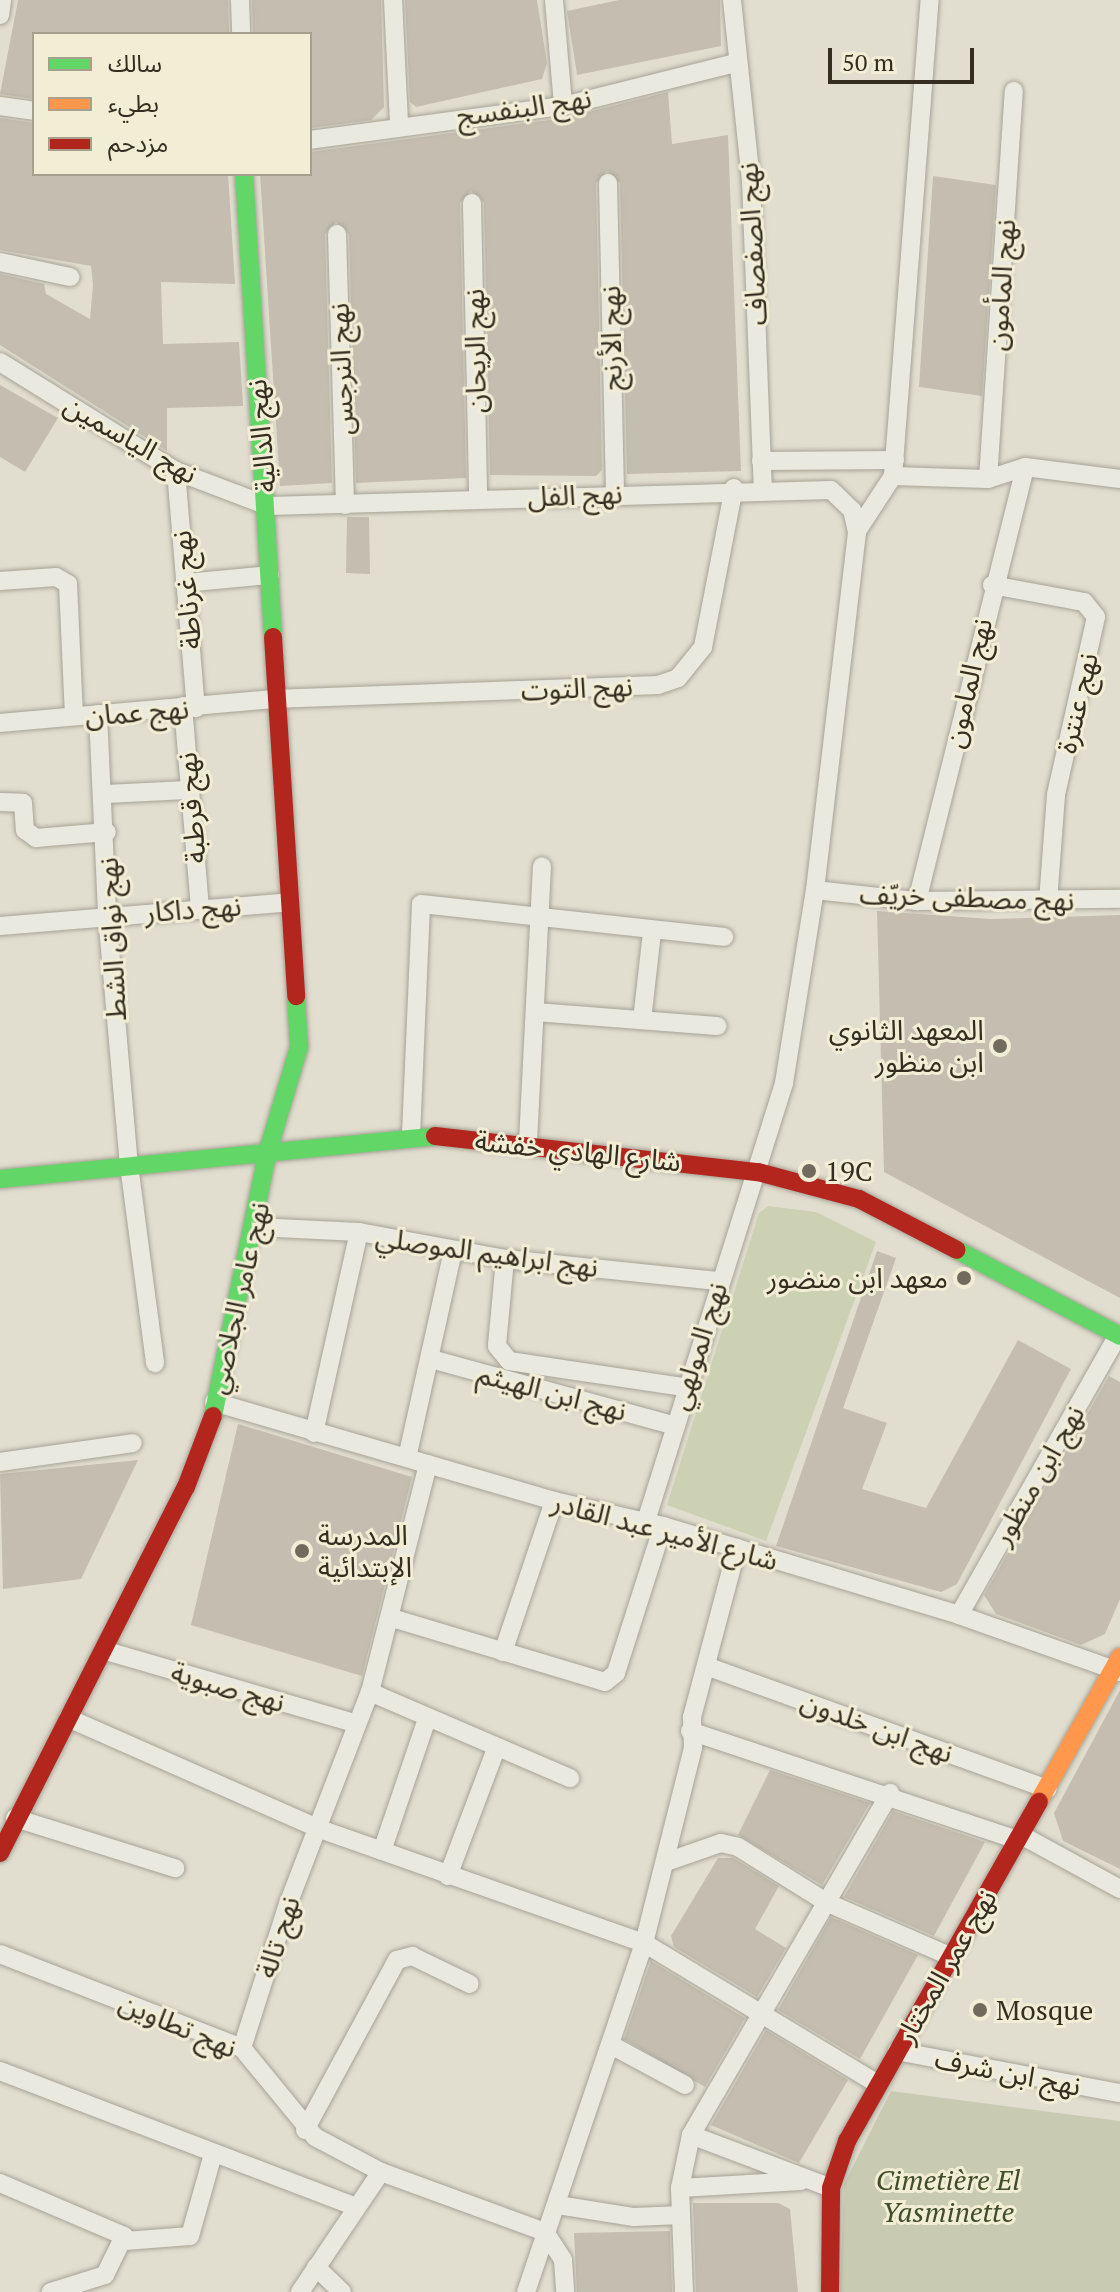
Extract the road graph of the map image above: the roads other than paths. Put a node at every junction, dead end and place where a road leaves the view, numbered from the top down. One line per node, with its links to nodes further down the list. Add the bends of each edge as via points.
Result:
1 (2, 0): 7 (street)
2 (240, 0): 8 (street)
3 (393, 0): 14 (street)
4 (554, 0): 12 (street)
5 (732, 0): 9 (street, نهج الصفصاف)
6 (930, 0): 25 (street)
7 (0, 15)
8 (241, 32)
9 (736, 63): 12 (street, نهج البنفسج); 23 (street, نهج الصفصاف, via 751,181)
10 (1014, 91): 27 (street, نهج المأمون)
11 (0, 106): 13 (street)
12 (563, 106): 14 (street, نهج البنفسج)
13 (32, 111)
14 (399, 124): 15 (street, نهج البنفسج)
15 (312, 140)
16 (244, 176): 34 (street, نهج الدالية, via 258,435)
17 (608, 183): 31 (street, نهج الأرنج)
18 (472, 203): 32 (street, نهج الريحان)
19 (337, 234): 33 (street, نهج النرجس)
20 (0, 262): 21 (street)
21 (70, 277)
22 (0, 362): 26 (street, نهج الياسمين)
23 (761, 461): 25 (street); 30 (street, نهج الصفصاف)
24 (1025, 467): 27 (street); 28 (street); 39 (street, نهج المامون)
25 (894, 468): 27 (street); 35 (street)
26 (176, 471): 34 (street, نهج الياسمين); 38 (street, نهج غرناطة)
27 (988, 479)
28 (1120, 479)
29 (734, 488): 30 (street, نهج الفل); 31 (street, نهج الفل); 40 (street, نهج التوت, via 703,647 678,678 658,685)
30 (763, 488): 35 (street, نهج الفل, via 831,490 852,510)
31 (615, 494): 32 (street, نهج الفل)
32 (478, 499): 33 (street, نهج الفل)
33 (345, 505): 34 (street, نهج الفل)
34 (268, 506): 36 (street, نهج الدالية)
35 (857, 531): 50 (street, نهج المولهي)
36 (270, 575): 38 (street); 40 (street, نهج الدالية)
37 (0, 581): 43 (street, via 62,579 68,584)
38 (185, 583): 41 (street, نهج غرناطة)
39 (992, 585): 52 (street, نهج المامون); 54 (street, نهج عنترة, via 1084,602 1096,617 1056,795)
40 (273, 699): 41 (street, نهج عمان); 53 (street, نهج عامر الجلاصي)
41 (190, 707): 42 (street, نهج عمان); 45 (street, نهج قرطبة)
42 (98, 714): 43 (street, نهج عمان); 46 (street, نهج نواق الشط)
43 (74, 716): 44 (street, نهج عمان)
44 (0, 723)
45 (187, 790): 46 (street); 55 (street, نهج قرطبة)
46 (106, 794): 48 (street, نهج نواق الشط)
47 (0, 802): 48 (street, via 23,803 25,830 36,838)
48 (107, 832): 57 (street, نهج نواق الشط)
49 (542, 866): 56 (street)
50 (815, 890): 52 (street, نهج مصطفى خريّف); 68 (street, نهج المولهي, via 784,1083)
51 (1120, 899): 54 (street, نهج مصطفى خريّف)
52 (917, 901): 54 (street, نهج مصطفى خريّف)
53 (290, 902): 55 (street, نهج داكار); 66 (street, نهج عامر الجلاصي, via 301,1032)
54 (1048, 902)
55 (200, 910): 57 (street, نهج داكار)
56 (540, 913): 59 (street); 61 (street); 64 (street, via 421,904)
57 (107, 915): 58 (street, نهج داكار); 67 (street, نهج نواق الشط)
58 (0, 926)
59 (652, 932): 60 (street); 62 (street)
60 (724, 937)
61 (535, 1012): 62 (street); 65 (street)
62 (642, 1020): 63 (street)
63 (717, 1026)
64 (411, 1135): 65 (street, شارع الهادي خفشة); 66 (street, شارع الهادي خفشة)
65 (528, 1142): 68 (street, شارع الهادي خفشة)
66 (268, 1151): 67 (street, شارع الهادي خفشة); 70 (street, نهج عامر الجلاصي)
67 (129, 1165): 69 (street, شارع الهادي خفشة); 77 (street, نهج نواق الشط)
68 (758, 1172): 74 (street, نهج المولهي); 75 (street, شارع الهادي خفشة, via 859,1199)
69 (0, 1179)
70 (256, 1227): 71 (street, نهج ابراهيم الموصلي); 79 (street, نهج عامر الجلاصي)
71 (359, 1232): 72 (street, نهج ابراهيم الموصلي); 81 (street)
72 (453, 1251): 73 (street, نهج ابراهيم الموصلي); 76 (street)
73 (505, 1259): 74 (street, نهج ابراهيم الموصلي); 78 (street, via 497,1346 509,1361)
74 (718, 1281): 78 (street, نهج المولهي)
75 (1119, 1335): 89 (street, نهج ابن منظور)
76 (431, 1359): 80 (street, نهج ابن الهيثم); 83 (street)
77 (155, 1363)
78 (684, 1387): 80 (street, نهج المولهي)
79 (214, 1402): 81 (street, شارع الأمير عبد القادر); 91 (street, نهج عامر الجلاصي, via 186,1487)
80 (673, 1425): 87 (street, نهج المولهي)
81 (314, 1433): 83 (street, شارع الأمير عبد القادر)
82 (133, 1443): 84 (street)
83 (407, 1458): 85 (street, شارع الأمير عبد القادر)
84 (0, 1462)
85 (428, 1464): 86 (street, شارع الأمير عبد القادر); 90 (street, نهج تالة)
86 (554, 1501): 87 (street, شارع الأمير عبد القادر); 92 (street)
87 (654, 1524): 88 (street, شارع الأمير عبد القادر); 92 (street, نهج المولهي, via 612,1679 592,1679)
88 (737, 1548): 89 (street, شارع الأمير عبد القادر); 93 (street)
89 (959, 1615): 94 (street, شارع الأمير عبد القادر)
90 (392, 1618): 92 (street); 95 (street, نهج تالة)
91 (103, 1650): 96 (street, نهج عامر الجلاصي); 98 (street, نهج صبوية)
92 (503, 1652)
93 (706, 1666): 99 (street); 102 (street, نهج ابن خلدون)
94 (1118, 1666): 102 (street, نهج عمر المختار)
95 (370, 1692): 97 (street); 98 (street, نهج تالة)
96 (68, 1718): 104 (street, نهج عامر الجلاصي); 105 (street)
97 (427, 1719): 100 (street); 107 (street)
98 (354, 1723): 105 (street, نهج تالة)
99 (690, 1731): 103 (street); 109 (street, via 693,1748)
100 (496, 1749): 101 (street); 111 (street)
101 (570, 1778)
102 (1048, 1789): 106 (street, نهج عمر المختار)
103 (890, 1793): 106 (street); 113 (street)
104 (15, 1818): 108 (street, نهج عامر الجلاصي); 110 (street)
105 (317, 1828): 107 (street); 120 (street, نهج تالة)
106 (1020, 1837): 112 (street); 116 (street, نهج عمر المختار)
107 (382, 1851): 111 (street)
108 (0, 1853)
109 (666, 1862): 113 (street, via 731,1844); 114 (street)
110 (175, 1868)
111 (448, 1876): 114 (street)
112 (1120, 1889)
113 (826, 1902): 116 (street); 118 (street)
114 (644, 1943): 118 (street); 119 (street)
115 (0, 1954): 120 (street, نهج تطاوين)
116 (952, 1957): 121 (street, نهج عمر المختار)
117 (470, 1984): 126 (street, via 412,1956 397,1960)
118 (761, 2015): 123 (street); 127 (street)
119 (611, 2045): 124 (street); 134 (street)
120 (242, 2048): 126 (street, نهج تطاوين)
121 (897, 2051): 123 (street, نهج عمر المختار); 125 (street, نهج ابن شرف)
122 (0, 2071): 128 (street)
123 (876, 2083): 133 (street, نهج عمر المختار)
124 (685, 2085)
125 (1120, 2093)
126 (305, 2130): 129 (street, نهج تطاوين)
127 (691, 2135): 130 (street); 132 (street)
128 (213, 2154): 135 (street); 138 (street, via 190,2236)
129 (381, 2172): 135 (street); 137 (street, نهج تطاوين)
130 (808, 2181): 132 (street); 133 (street)
131 (0, 2183): 138 (street, via 121,2233)
132 (680, 2188): 136 (street)
133 (831, 2188): 147 (street, نهج عمر المختار)
134 (558, 2205): 136 (street, via 634,2217); 137 (street)
135 (354, 2206): 139 (street)
136 (681, 2215): 146 (street)
137 (545, 2232): 144 (street); 145 (street, via 563,2260)
138 (125, 2241): 140 (street)
139 (316, 2267): 142 (street); 143 (street)
140 (106, 2284): 141 (street)
141 (51, 2292)
142 (300, 2292)
143 (342, 2292)
144 (526, 2292)
145 (565, 2292)
146 (684, 2292)
147 (830, 2292)

